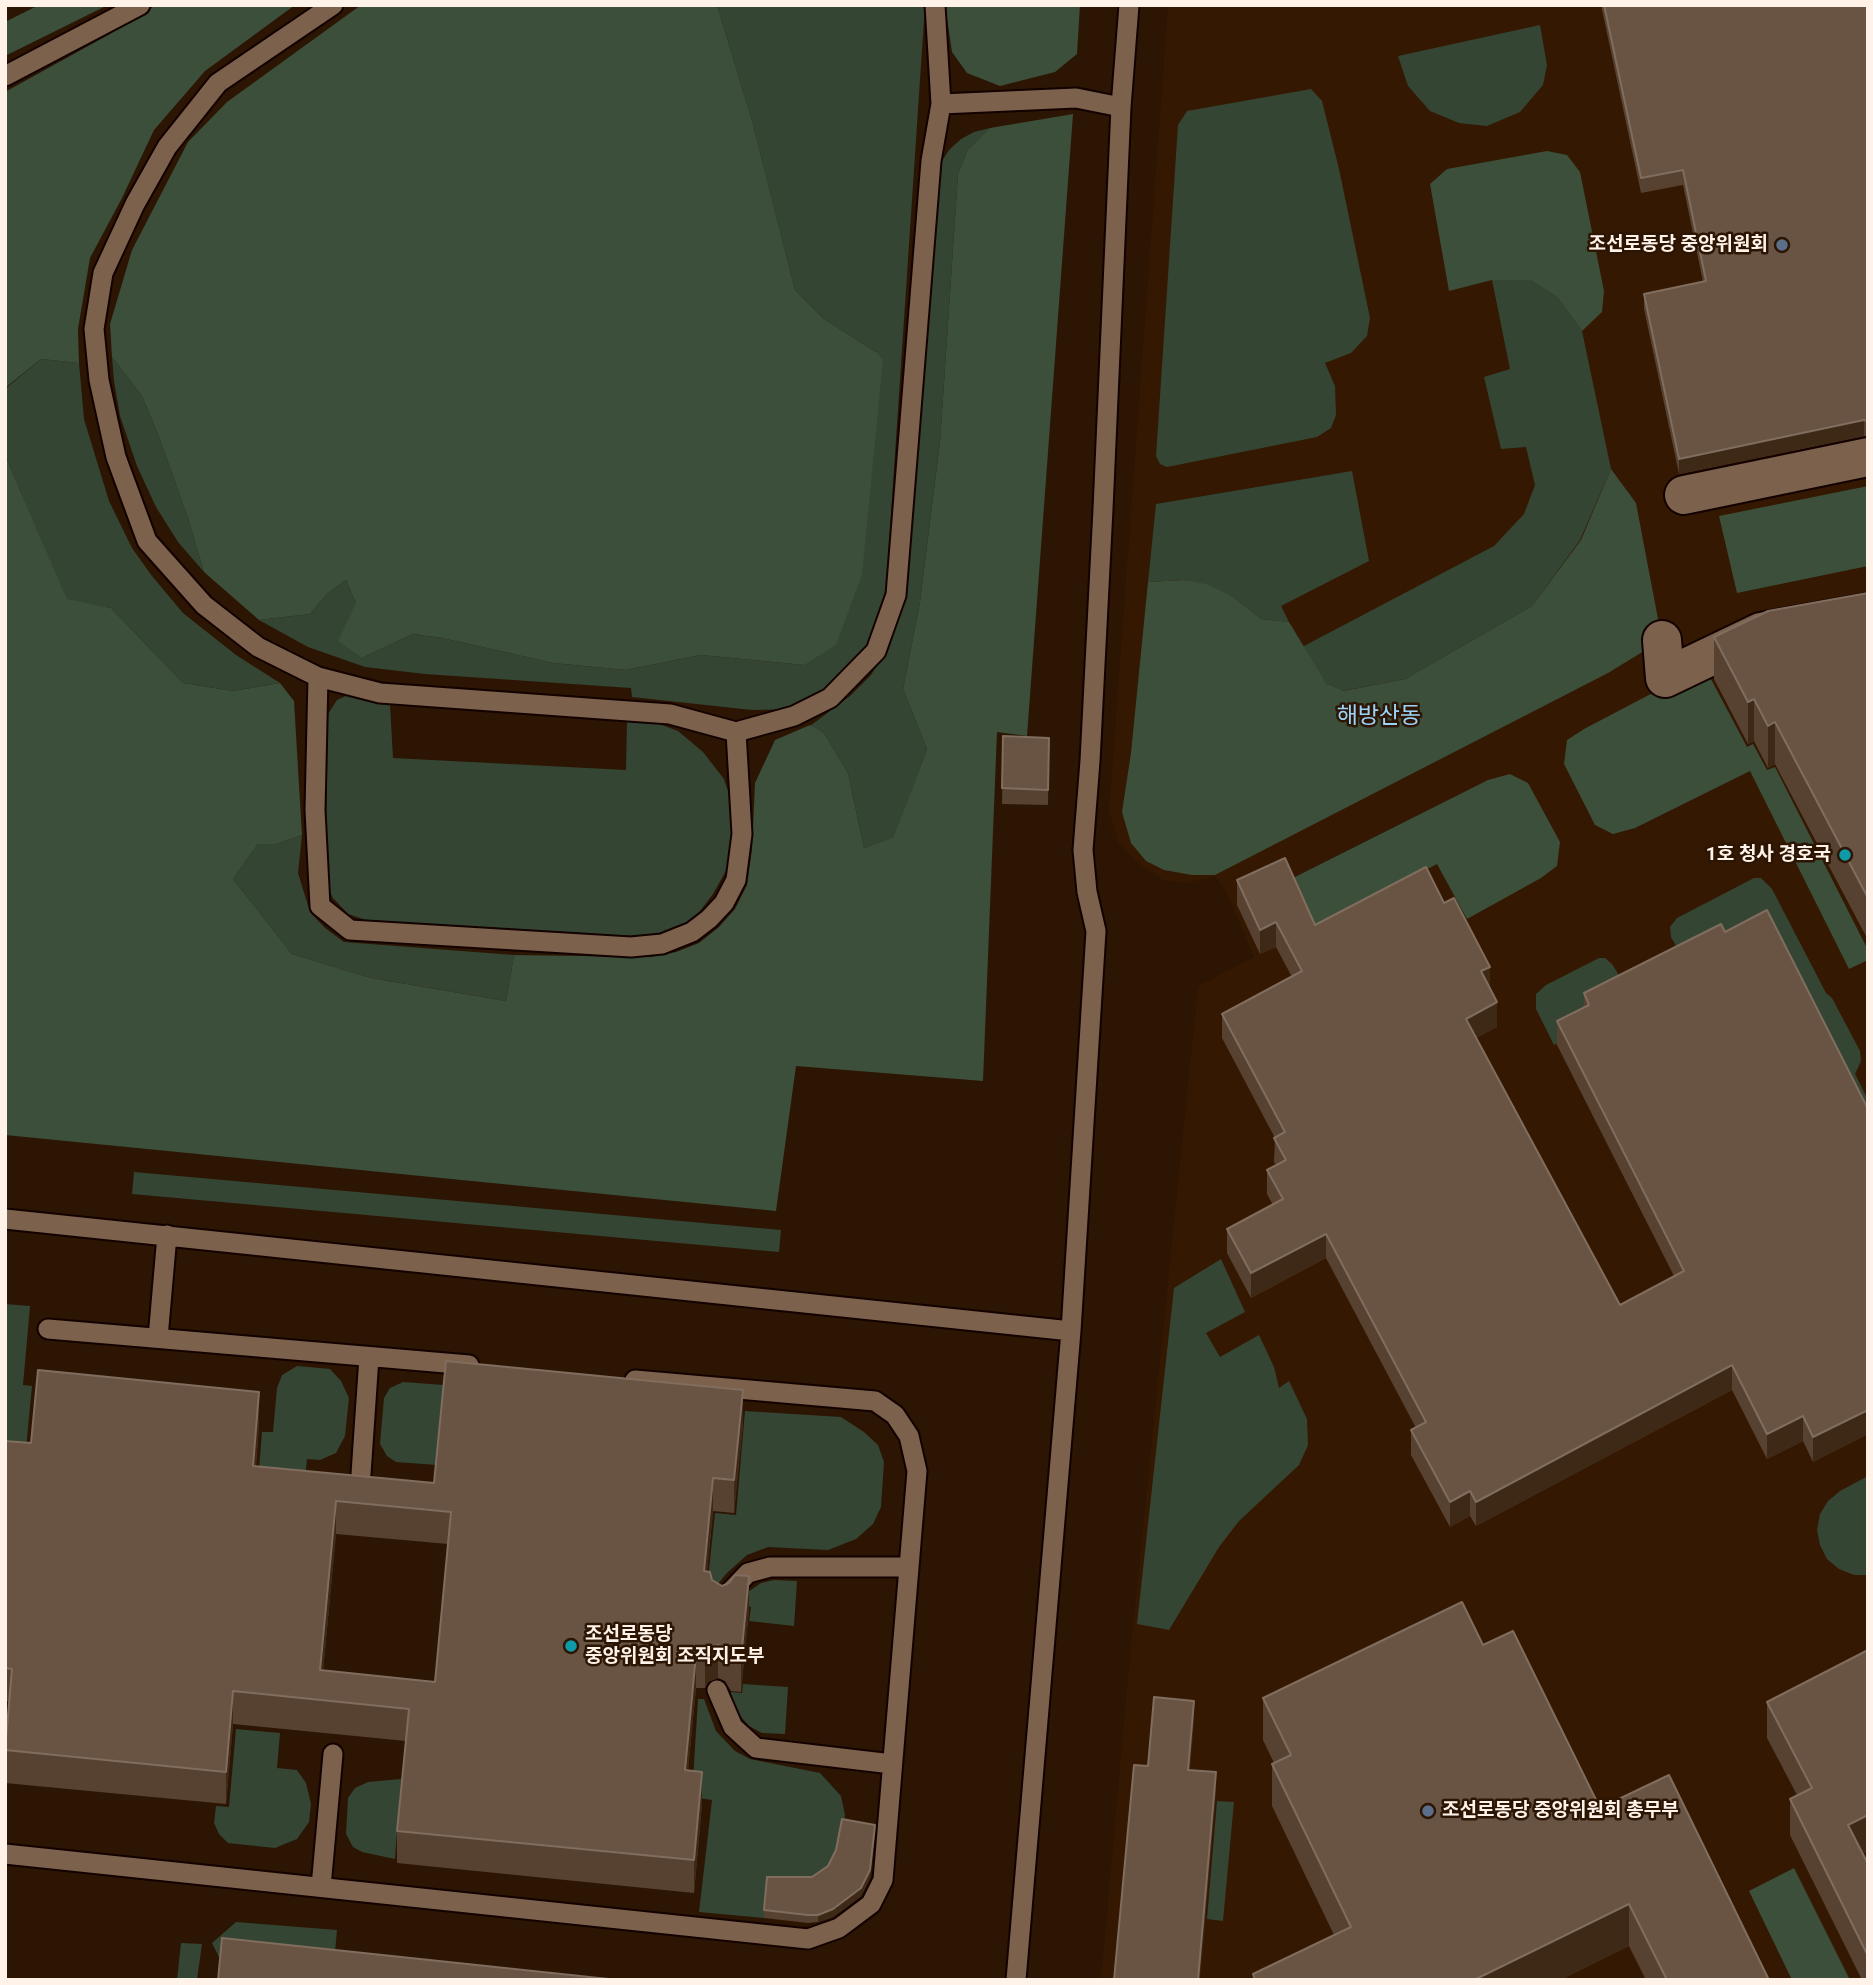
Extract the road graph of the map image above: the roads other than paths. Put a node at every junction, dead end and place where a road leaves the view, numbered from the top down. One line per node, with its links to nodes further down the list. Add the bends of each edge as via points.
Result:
1 (140, 5): 5 (lane)
2 (333, 5): 12 (lane, via 218,83 167,147 103,273 94,328 99,380 116,457 147,541 204,605 258,647)
3 (935, 5): 6 (lane)
4 (1129, 5): 7 (lane)
5 (5, 76)
6 (941, 104): 7 (lane, via 1076,98); 13 (lane, via 931,161 896,595 876,652 830,698 794,716)
7 (1121, 107): 17 (lane, via 1083,850 1096,931)
8 (1868, 457): 9 (street)
9 (1684, 495)
10 (1868, 613): 11 (street, via 1761,632 1665,678)
11 (1662, 640)
12 (317, 677): 13 (lane, via 380,693 670,714); 13 (lane, via 315,810 320,906 350,930 631,947 662,944 692,932 724,903 736,880 743,834)
13 (736, 732)
14 (5, 1219): 15 (lane)
15 (167, 1235): 17 (lane); 18 (lane)
16 (48, 1329): 18 (lane)
17 (1071, 1331): 30 (lane)
18 (158, 1338): 19 (lane)
19 (369, 1357): 20 (lane); 22 (lane)
20 (492, 1367)
21 (615, 1378): 23 (lane, via 875,1401 894,1415 909,1436 917,1471)
22 (361, 1474)
23 (909, 1567): 24 (lane, via 770,1567 748,1573); 27 (lane)
24 (722, 1606)
25 (717, 1690): 27 (lane, via 733,1727 756,1748)
26 (333, 1754): 29 (lane)
27 (892, 1764): 29 (lane, via 883,1880 871,1904 839,1928 808,1940)
28 (5, 1854): 29 (lane)
29 (321, 1887)
30 (1016, 1980)

